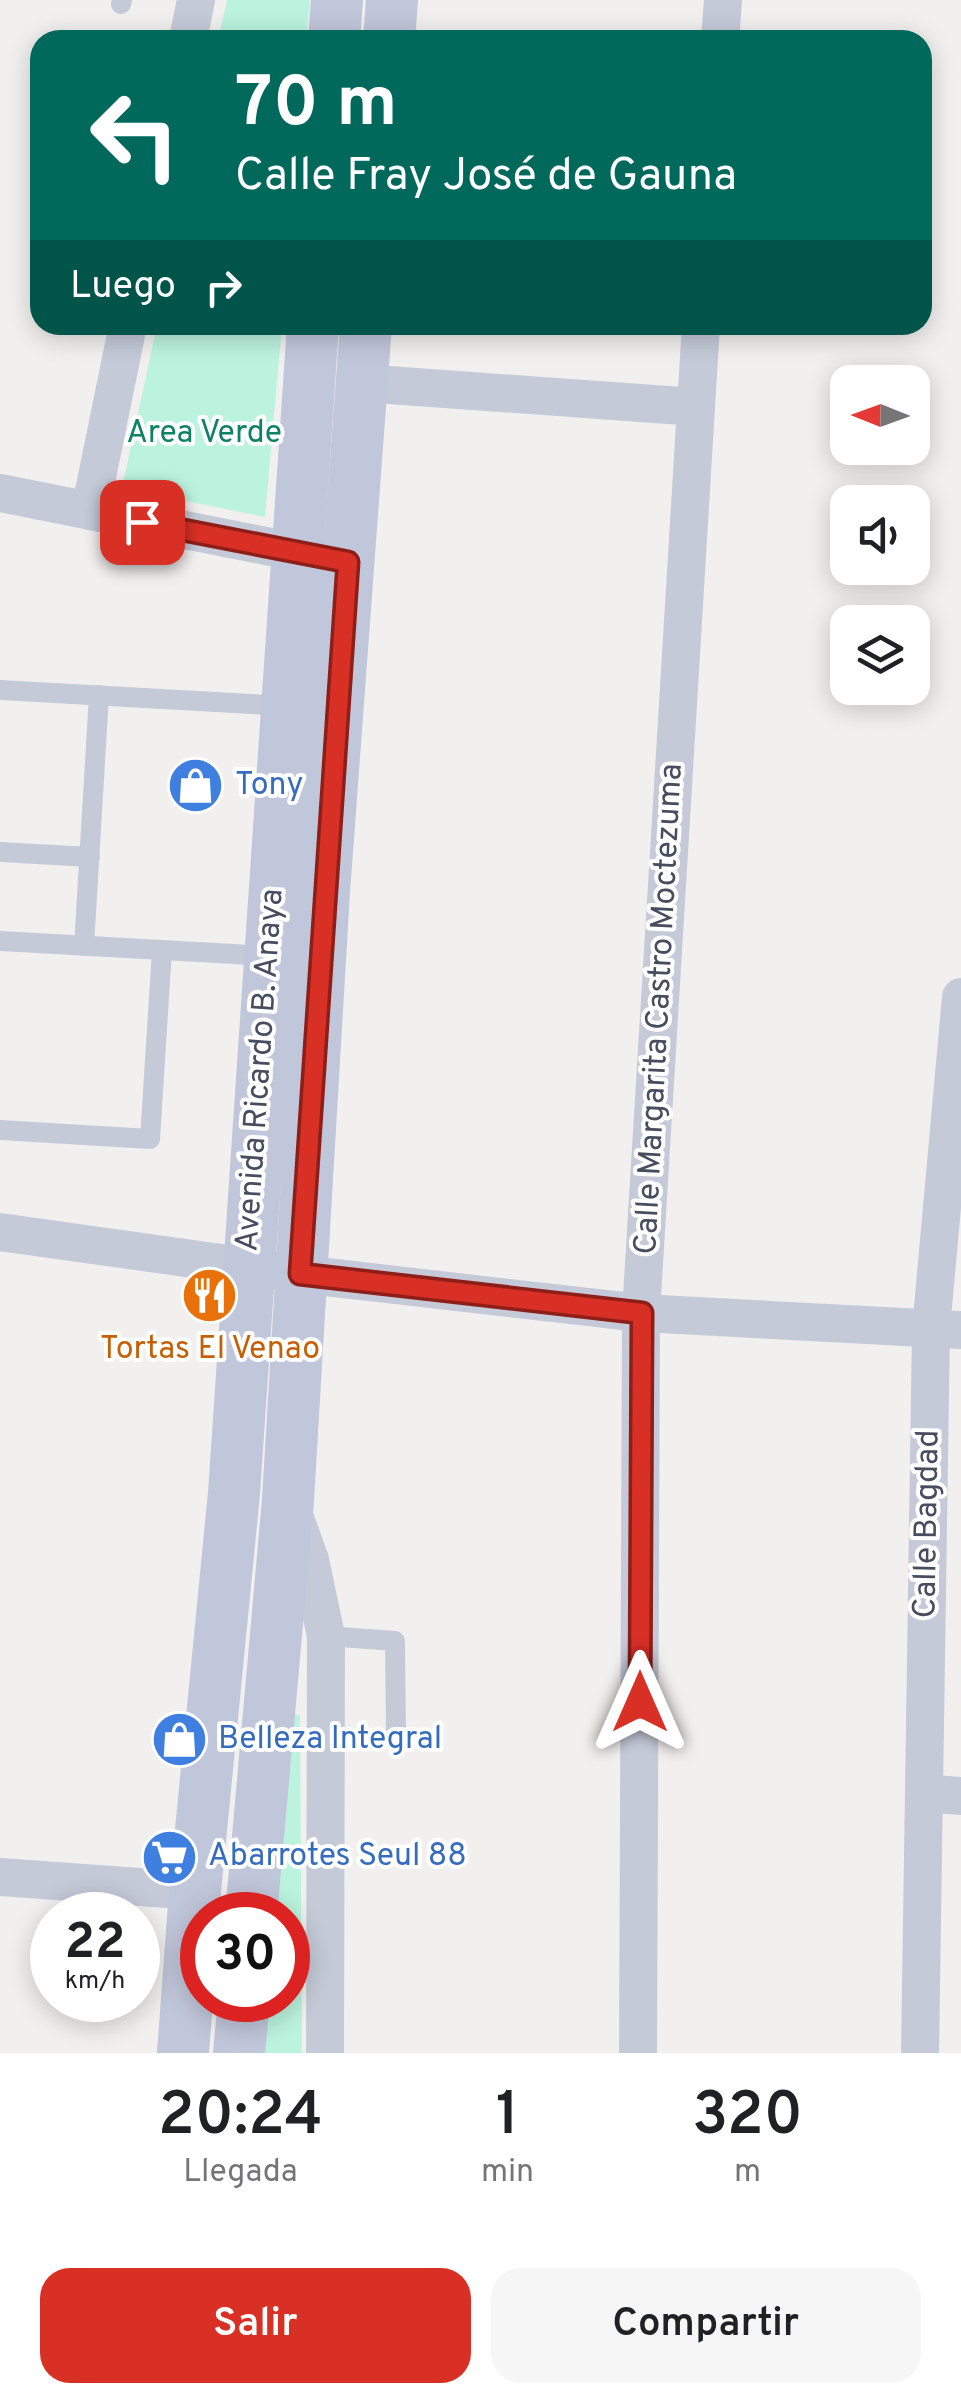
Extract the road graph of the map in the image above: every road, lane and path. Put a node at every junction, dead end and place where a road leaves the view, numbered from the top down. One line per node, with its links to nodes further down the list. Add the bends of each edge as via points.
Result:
1 (196, 0): 5 (street)
2 (337, 0): 6 (main road)
3 (392, 0): 7 (main road)
4 (722, 0): 8 (street)
5 (190, 30)
6 (335, 30)
7 (390, 30)
8 (720, 30)
9 (126, 335): 16 (street)
10 (312, 335): 17 (main road, Avenida Ricardo B. Anaya)
11 (365, 335): 13 (main road, Avenida Ricardo B. Anaya)
12 (700, 335): 14 (street, Calle Margarita Castro Moctezuma)
13 (361, 383): 14 (street); 18 (main road, Avenida Ricardo B. Anaya)
14 (696, 407): 35 (street, Calle Margarita Castro Moctezuma)
15 (0, 493): 16 (street)
16 (90, 511): 17 (street)
17 (296, 552): 18 (street); 21 (main road, Avenida Ricardo B. Anaya)
18 (348, 562): 25 (main road, Avenida Ricardo B. Anaya)
19 (0, 690): 20 (lane)
20 (99, 696): 21 (lane); 23 (lane)
21 (286, 706): 24 (main road, Avenida Ricardo B. Anaya)
22 (0, 852): 23 (lane)
23 (90, 857): 27 (lane)
24 (273, 888): 25 (main road); 29 (main road, Avenida Ricardo B. Anaya)
25 (324, 892): 34 (main road, Avenida Ricardo B. Anaya)
26 (0, 941): 27 (lane)
27 (84, 946): 28 (lane)
28 (162, 950): 29 (lane); 31 (lane, via 150,1138)
29 (268, 956): 33 (main road, Avenida Ricardo B. Anaya)
30 (961, 997): 36 (street, Calle Bagdad)
31 (0, 1130)
32 (0, 1232): 33 (street)
33 (248, 1266): 34 (street); 44 (main road, Avenida Ricardo B. Anaya, via 234,1493)
34 (300, 1274): 35 (street); 37 (main road, Avenida Ricardo B. Anaya)
35 (642, 1313): 36 (street); 50 (street, Calle Margarita Castro Moctezuma)
36 (946, 1329): 38 (street, Calle Bagdad)
37 (288, 1500): 39 (street, via 310,1560); 45 (main road, Avenida Ricardo B. Anaya)
38 (944, 1552): 41 (street, Calle Bagdad)
39 (326, 1636): 40 (lane, via 395,1641); 49 (street)
40 (396, 1736)
41 (924, 1793): 42 (street); 51 (street, Calle Bagdad)
42 (961, 1796)
43 (0, 1877): 44 (street)
44 (195, 1891): 47 (main road, Avenida Ricardo B. Anaya)
45 (254, 1892)
46 (242, 2022): 48 (main road)
47 (183, 2053)
48 (239, 2053)
49 (325, 2053)
50 (638, 2053)
51 (920, 2053)

